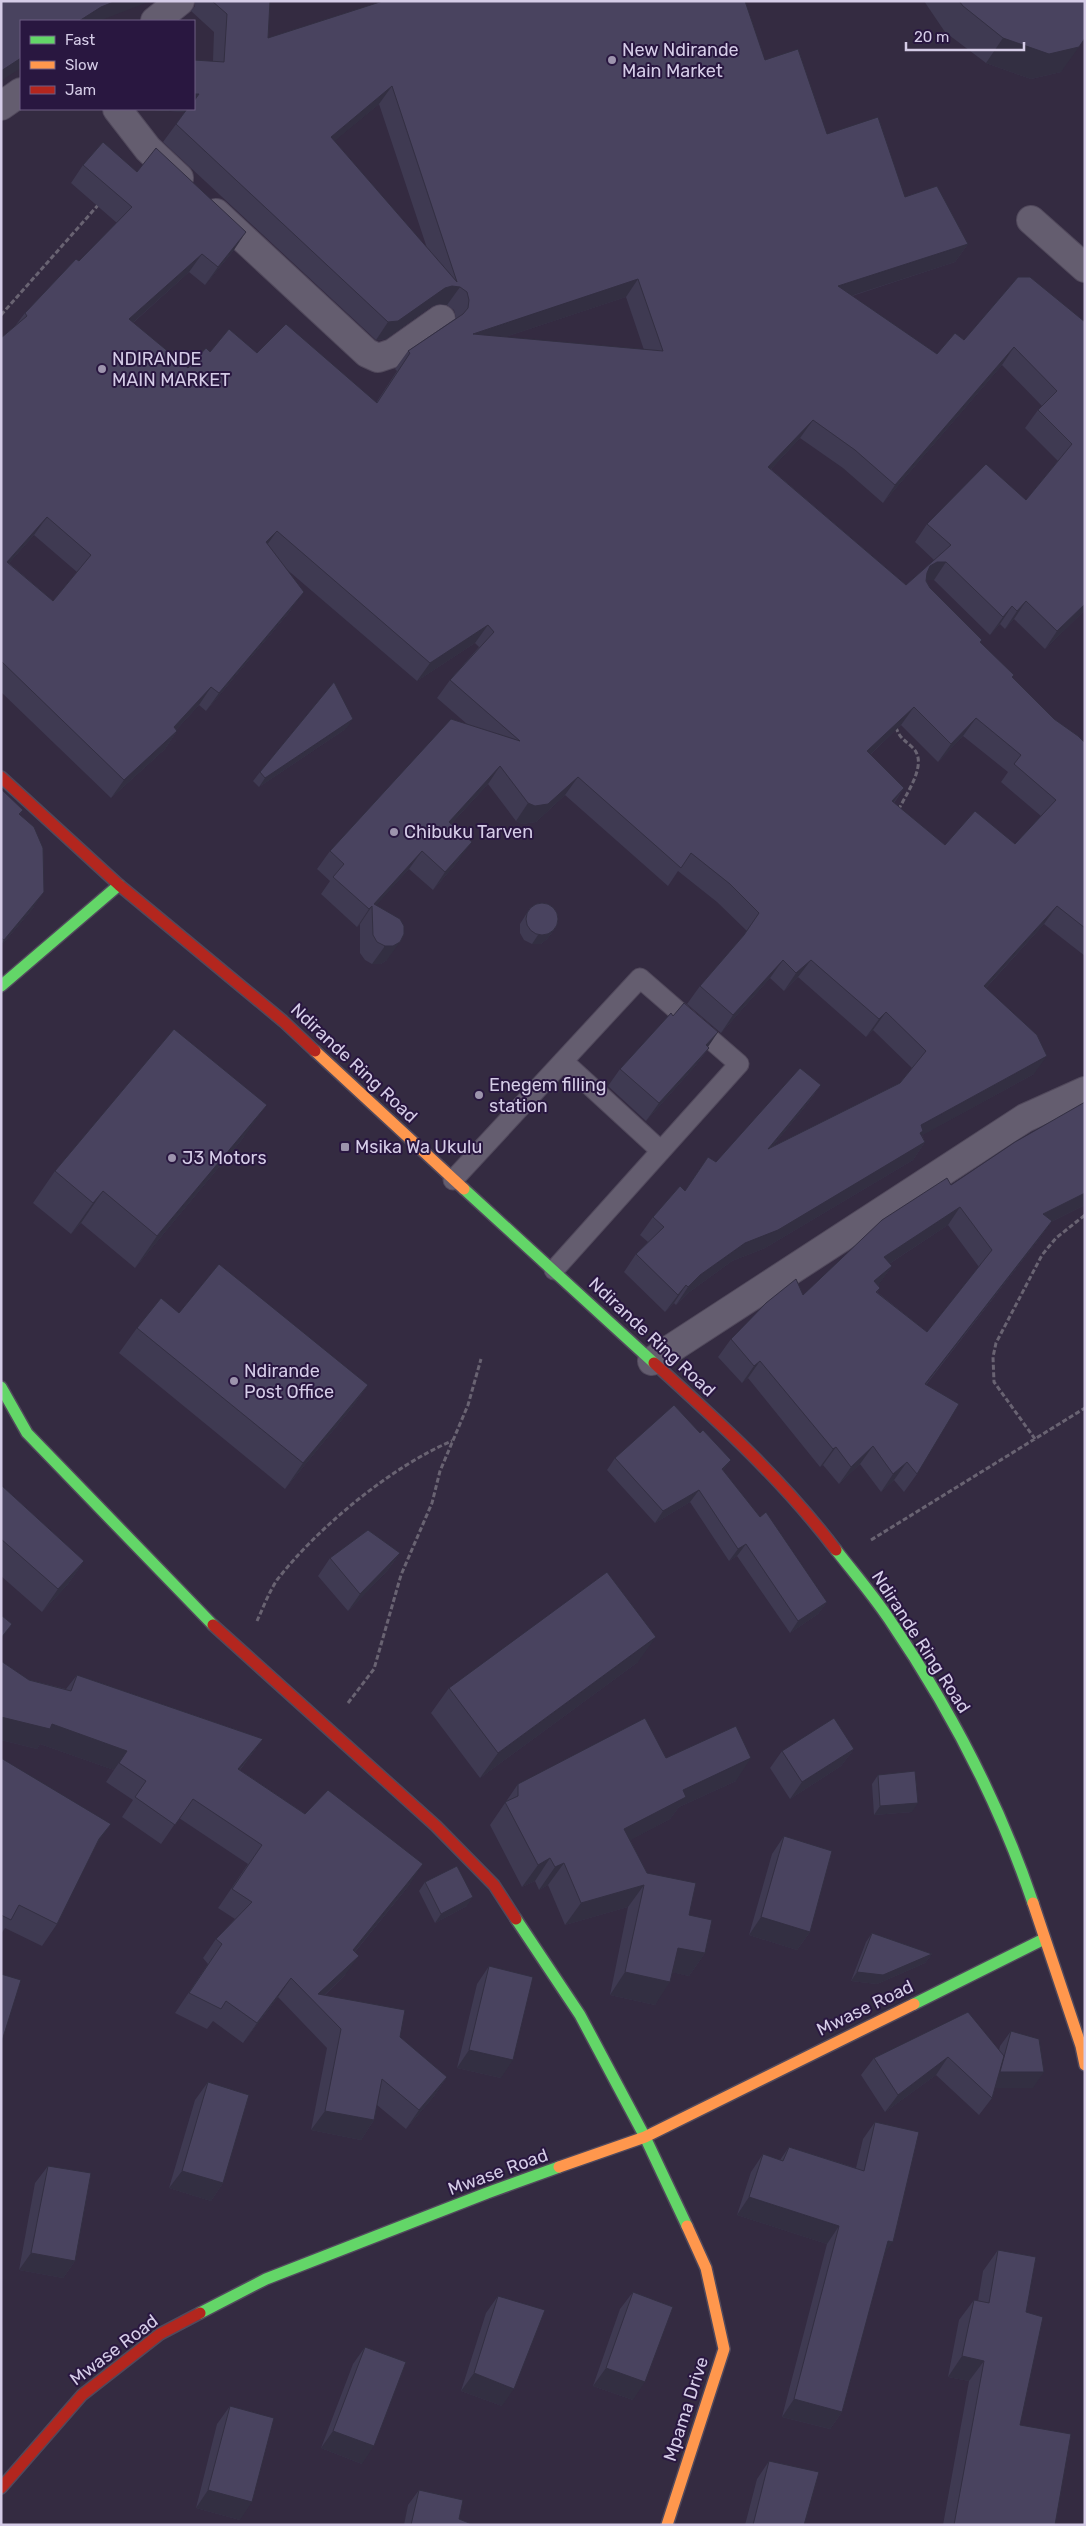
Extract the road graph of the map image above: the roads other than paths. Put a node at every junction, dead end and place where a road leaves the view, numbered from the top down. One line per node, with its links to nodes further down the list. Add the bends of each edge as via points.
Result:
1 (180, 1): 2 (street)
2 (156, 20)
3 (20, 93): 4 (street)
4 (1, 106)
5 (117, 110): 8 (street, via 148,150 367,353 378,358 393,353)
6 (1031, 220): 7 (street)
7 (1085, 268)
8 (441, 319)
9 (1, 777): 10 (street, Ndirande Ring Road)
10 (119, 886): 11 (street); 15 (street, Ndirande Ring Road, via 284,1021)
11 (1, 986)
12 (563, 1061): 14 (lane); 14 (lane, via 640,978 739,1064); 15 (lane)
13 (1085, 1090): 17 (street, via 1025,1118)
14 (660, 1151): 16 (lane)
15 (453, 1180): 16 (street, Ndirande Ring Road)
16 (554, 1270): 17 (street, Ndirande Ring Road)
17 (652, 1361): 19 (street, Ndirande Ring Road, via 720,1423 808,1513 889,1619 955,1724 1015,1849)
18 (3, 1395): 21 (street, Mpama Drive, via 27,1433 227,1640 436,1826 494,1885 580,2015)
19 (1044, 1939): 20 (street, Ndirande Ring Road); 21 (street, Mwase Road)
20 (1085, 2065)
21 (645, 2137): 22 (street, Mwase Road, via 487,2193 266,2279 160,2334 82,2395); 23 (street, Mpama Drive, via 706,2268 724,2349)
22 (1, 2488)
23 (667, 2525)

